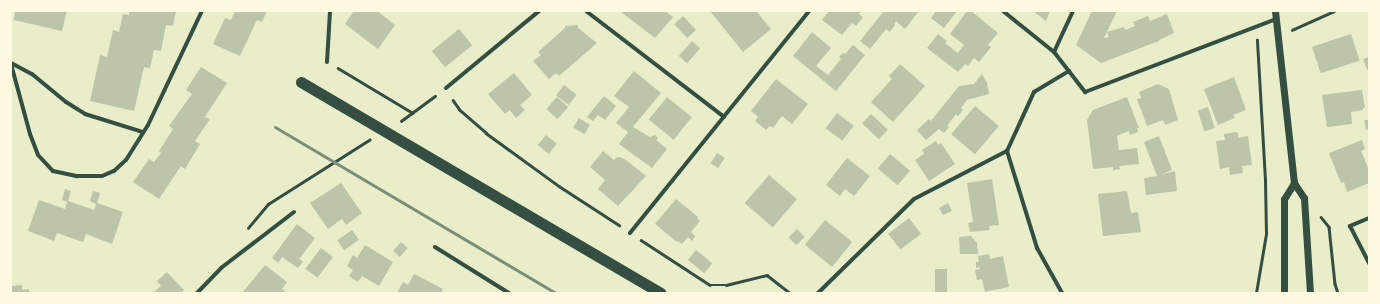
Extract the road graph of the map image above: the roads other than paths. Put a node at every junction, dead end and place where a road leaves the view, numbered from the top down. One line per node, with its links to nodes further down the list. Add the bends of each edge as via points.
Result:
1 (202, 11): 17 (street)
2 (330, 11): 11 (street)
3 (539, 11): 15 (street)
4 (586, 11): 16 (street)
5 (809, 11): 16 (street)
6 (1003, 11): 10 (street)
7 (1073, 11): 10 (street)
8 (1275, 11): 9 (street)
9 (1276, 20): 13 (street, via 1085,92); 19 (street)
10 (1054, 52): 13 (street)
11 (327, 62)
12 (11, 64): 17 (street, via 32,74 85,114); 17 (street, via 38,155 53,171 77,176 102,176 114,171 126,160)
13 (1069, 71): 18 (street, via 1034,92)
14 (301, 82): 27 (highway)
15 (446, 88)
16 (724, 117): 22 (street)
17 (143, 132)
18 (1007, 151): 28 (street, via 914,199); 29 (street, via 1037,248)
19 (1294, 184): 30 (street, via 1284,199); 31 (street, via 1304,198)
20 (294, 212): 25 (street, via 221,268)
21 (1369, 218): 24 (street, via 1350,226)
22 (630, 233)
23 (436, 247): 26 (street)
24 (1369, 263)
25 (197, 293)
26 (509, 293)
27 (661, 293)
28 (818, 293)
29 (1062, 293)
30 (1284, 293)
31 (1310, 293)

